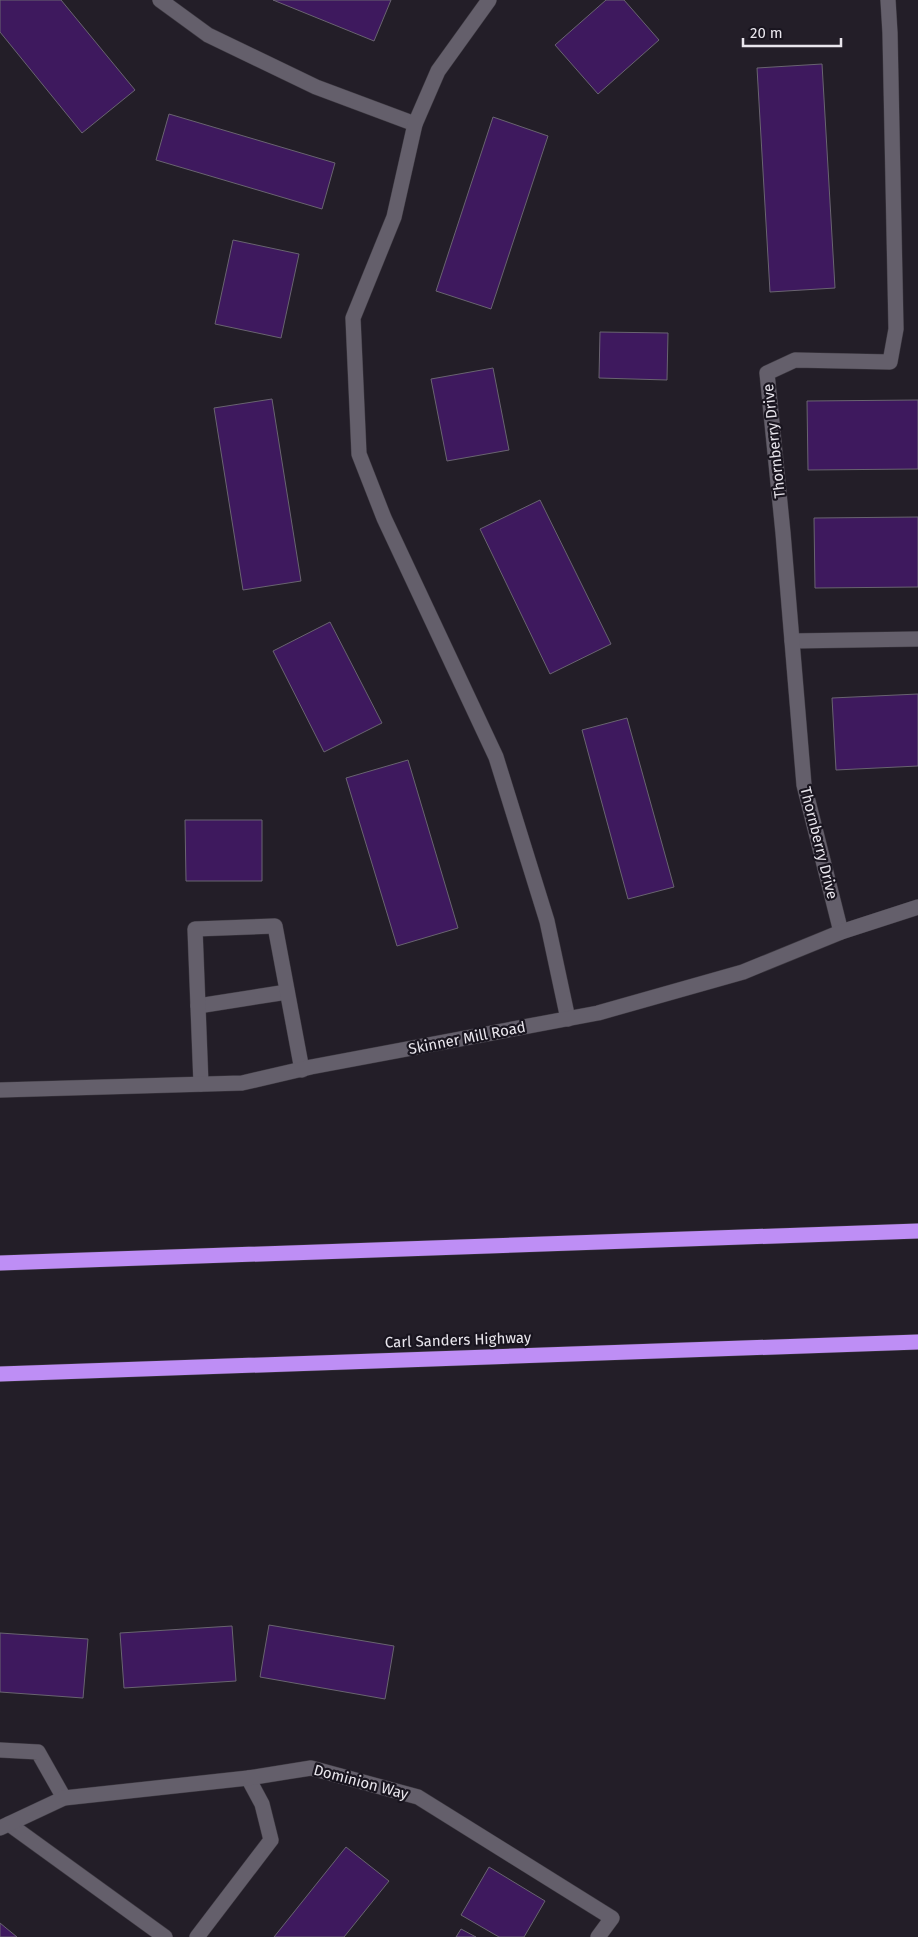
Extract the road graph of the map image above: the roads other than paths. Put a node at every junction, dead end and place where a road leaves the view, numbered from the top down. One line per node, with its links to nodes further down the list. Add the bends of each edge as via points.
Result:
1 (160, 0): 4 (street, via 208,35 316,87)
2 (489, 0): 4 (street, via 438,71)
3 (888, 0): 6 (street, Thornberry Drive, via 896,329 890,362 795,360 767,373)
4 (415, 124): 11 (street, via 394,217 353,318 359,454 388,527 496,757 547,922)
5 (918, 639): 6 (street)
6 (792, 641): 8 (street, Thornberry Drive, via 804,785)
7 (918, 907): 8 (street, Skinner Mill Road)
8 (841, 932): 11 (street, Skinner Mill Road, via 743,972)
9 (287, 992): 10 (street); 10 (street, via 275,926 195,929); 12 (street)
10 (198, 1006): 13 (street)
11 (568, 1019): 12 (street, Skinner Mill Road)
12 (302, 1070): 13 (street, Skinner Mill Road, via 242,1083)
13 (201, 1084): 14 (street, Skinner Mill Road)
14 (0, 1090)
15 (918, 1231): 16 (highway)
16 (0, 1263)
17 (918, 1342): 18 (highway, Carl Sanders Highway)
18 (0, 1374)
19 (0, 1750): 21 (street, via 38,1752)
20 (248, 1778): 21 (street, Dominion Way); 24 (street, via 262,1804 271,1840); 25 (street, Dominion Way, via 311,1768 418,1797 612,1918)
21 (64, 1798): 22 (street, Dominion Way)
22 (4, 1826): 23 (street)
23 (165, 1937)
24 (197, 1937)
25 (598, 1937)

